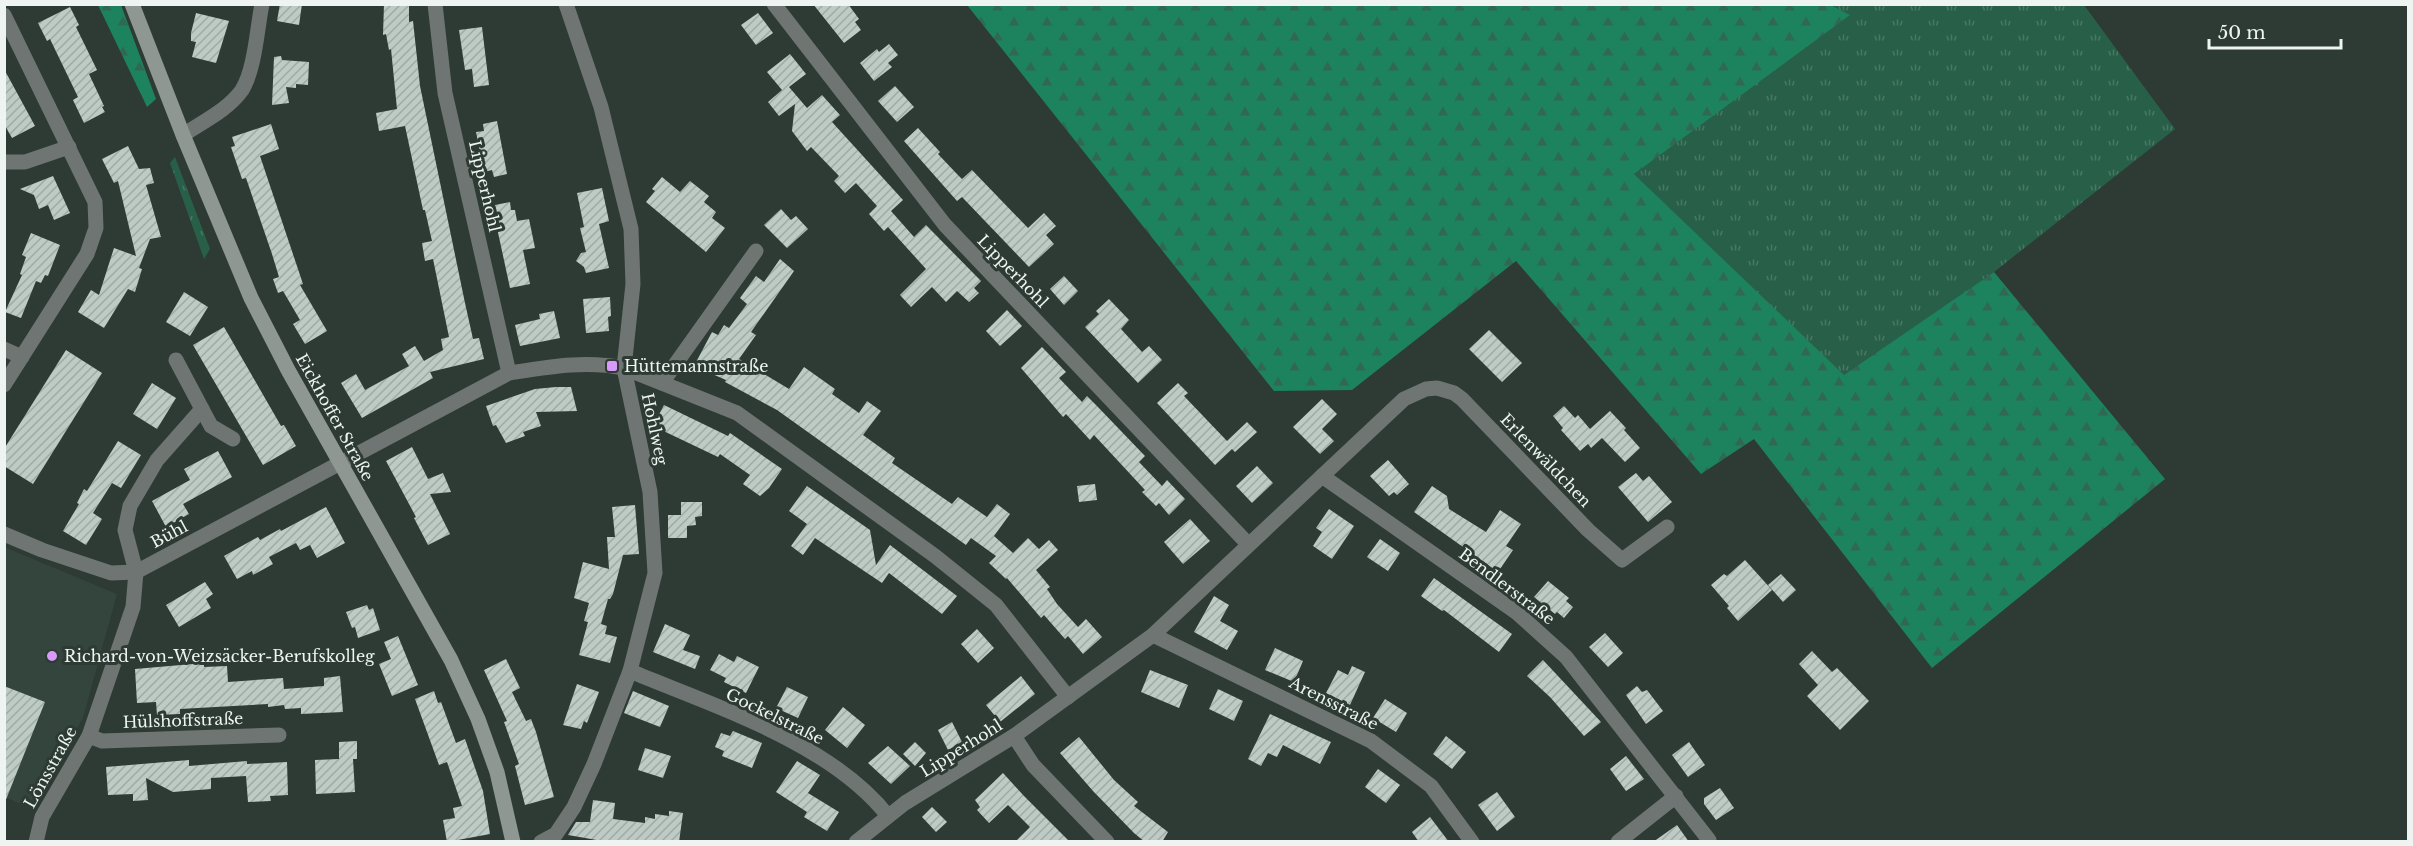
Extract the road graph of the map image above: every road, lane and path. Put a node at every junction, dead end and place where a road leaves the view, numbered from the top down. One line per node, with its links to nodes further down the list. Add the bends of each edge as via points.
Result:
1 (132, 4): 7 (main road, Eickhoffer Straße)
2 (262, 4): 7 (street, via 252,61 242,89 226,107)
3 (435, 4): 15 (street, Lipperhohl, via 445,93)
4 (566, 4): 14 (street, Hohlweg, via 601,107 631,229 633,284)
5 (774, 4): 25 (street, Lipperhohl, via 945,225)
6 (4, 15): 8 (street)
7 (183, 135): 21 (main road, Eickhoffer Straße, via 251,298)
8 (69, 147): 9 (street, via 25,162); 12 (street, via 95,202 96,228 87,254)
9 (4, 162)
10 (756, 251): 16 (street)
11 (4, 349): 12 (street)
12 (22, 357): 17 (street)
13 (176, 360): 18 (street)
14 (624, 368): 15 (street, via 568,363); 16 (street); 28 (street, Hohlweg, via 650,492 655,573)
15 (509, 373): 21 (street)
16 (662, 383): 29 (street, via 737,413 935,556 996,604)
17 (4, 385)
18 (202, 409): 20 (street, via 211,426); 26 (street, Lönsstraße, via 157,460 130,506 125,530)
19 (1391, 409): 22 (street, Lipperhohl); 23 (street, Erlenwäldchen, via 1426,389 1454,393 1622,560)
20 (233, 439)
21 (341, 463): 26 (street, Bühl); 37 (main road, Eickhoffer Straße, via 452,660 497,772)
22 (1322, 476): 25 (street, Lipperhohl); 33 (street, Bendlerstraße, via 1544,635 1566,657)
23 (1667, 527)
24 (4, 534): 26 (street, via 111,573)
25 (1248, 544): 27 (street, Lipperhohl)
26 (136, 573): 31 (street, Lönsstraße, via 133,607)
27 (1152, 634): 29 (street, Lipperhohl); 41 (street, Arensstraße, via 1371,741 1431,786)
28 (630, 671): 34 (street, Gockelstraße, via 780,735 834,765); 38 (street, Hohlweg, via 574,807 556,834)
29 (1068, 697): 32 (street, Lipperhohl)
30 (279, 735): 31 (street, Hülshoffstraße, via 102,741)
31 (88, 736): 36 (street, Lönsstraße, via 42,817)
32 (1014, 736): 34 (street, Lipperhohl); 40 (street, via 1033,765)
33 (1676, 796): 35 (street, Bendlerstraße); 42 (street)
34 (888, 816): 39 (street, Lipperhohl)
35 (1709, 840)
36 (36, 842)
37 (513, 842)
38 (541, 842)
39 (856, 842)
40 (1107, 842)
41 (1472, 842)
42 (1618, 842)

